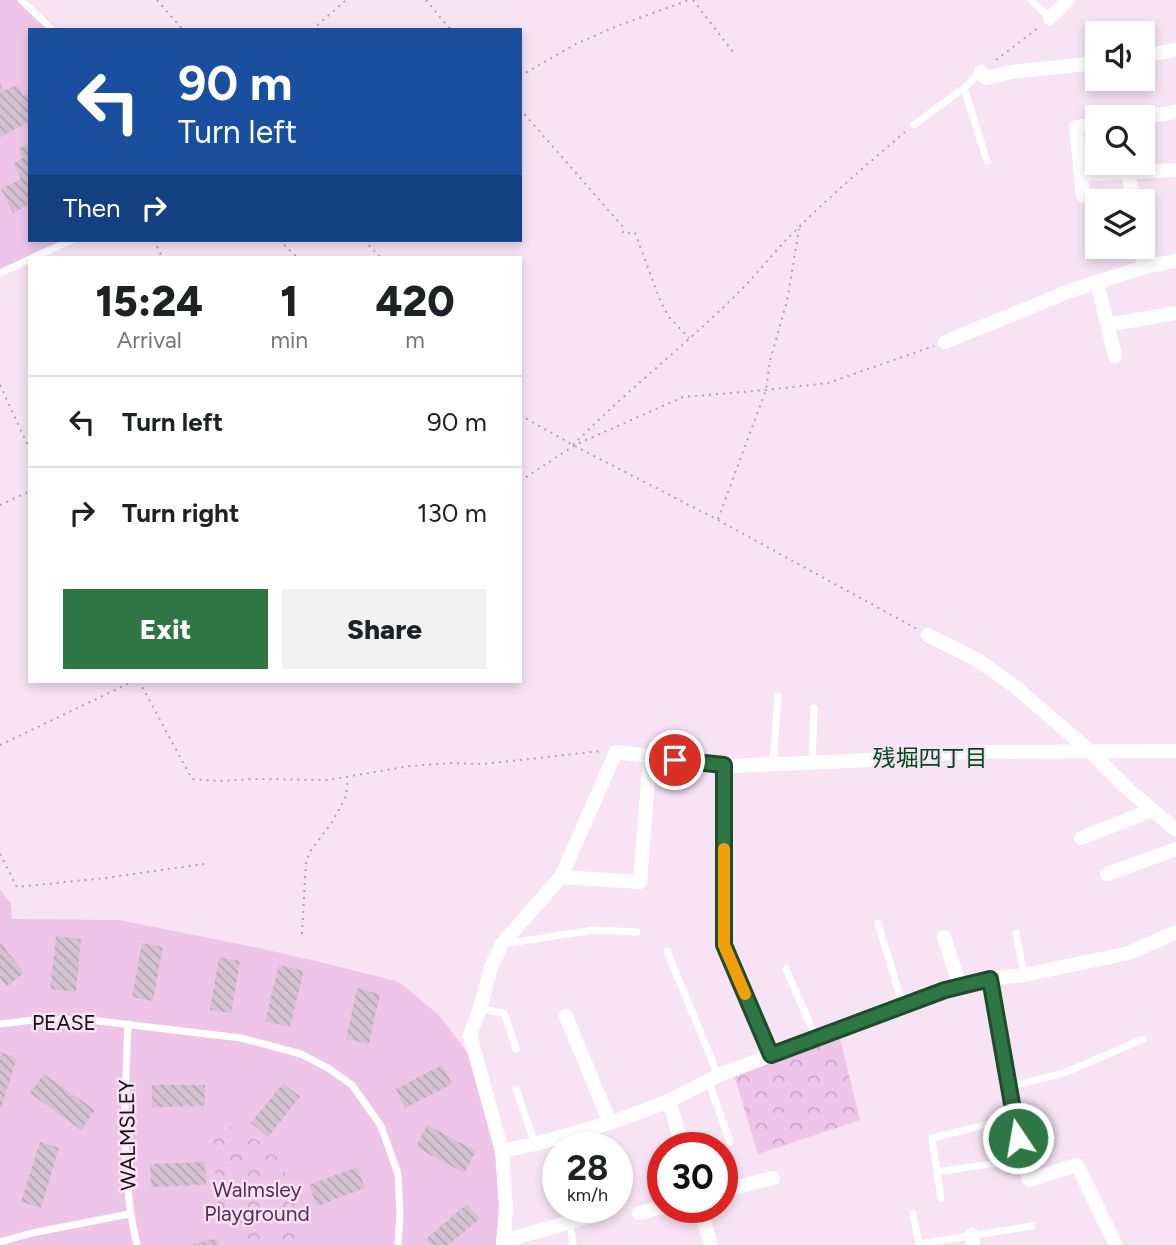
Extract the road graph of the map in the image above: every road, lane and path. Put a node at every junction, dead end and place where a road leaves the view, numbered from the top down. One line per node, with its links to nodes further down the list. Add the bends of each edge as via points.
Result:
1 (22, 0): 9 (lane)
2 (157, 0): 10 (path)
3 (346, 0): 11 (path)
4 (426, 0): 12 (path)
5 (691, 0): 14 (path); 18 (path, via 576,44)
6 (1031, 0): 8 (lane)
7 (1068, 0): 8 (street)
8 (1050, 18): 17 (path)
9 (50, 28)
10 (181, 28)
11 (314, 28)
12 (449, 28)
13 (1176, 50): 15 (street)
14 (733, 52)
15 (1155, 54)
16 (1085, 64): 17 (street, via 986,78)
17 (981, 72): 19 (lane)
18 (522, 75)
19 (964, 88): 23 (lane); 25 (lane)
20 (522, 111): 46 (path, via 624,228 622,233 635,233 668,316)
21 (1176, 113): 22 (street)
22 (1155, 116)
23 (914, 125): 31 (path)
24 (1085, 126): 28 (street, via 1076,127)
25 (987, 161)
26 (1176, 170): 27 (street)
27 (1155, 171)
28 (1081, 175): 29 (street); 30 (street)
29 (1085, 175)
30 (1083, 196)
31 (799, 228): 46 (path); 50 (path)
32 (68, 242): 35 (lane)
33 (281, 242): 36 (path)
34 (367, 242): 37 (path)
35 (36, 256)
36 (296, 256)
37 (379, 256)
38 (1142, 259): 41 (street)
39 (28, 260): 42 (lane)
40 (1176, 261): 41 (street)
41 (1144, 267): 43 (street)
42 (0, 273)
43 (1097, 282): 45 (street); 47 (street)
44 (1176, 313): 45 (street)
45 (1107, 325): 48 (street)
46 (690, 339): 52 (path)
47 (945, 342): 50 (path, via 828,383)
48 (1115, 356)
49 (0, 385): 53 (path)
50 (766, 390): 52 (path, via 683,397); 57 (path)
51 (522, 416): 52 (path)
52 (574, 445): 54 (path); 57 (path)
53 (28, 446)
54 (522, 480)
55 (28, 492): 56 (path)
56 (0, 505)
57 (718, 520): 58 (path)
58 (928, 635): 66 (street, via 1013,684)
59 (131, 683): 63 (path)
60 (140, 683): 71 (path, via 192,779)
61 (778, 696): 69 (lane)
62 (814, 708): 68 (lane)
63 (0, 745)
64 (1176, 751): 66 (street)
65 (616, 752): 67 (street); 71 (path, via 410,766); 79 (street)
66 (1091, 752): 68 (street, via 965,752); 72 (street)
67 (650, 757): 70 (street); 79 (street, via 640,882)
68 (812, 762): 69 (street)
69 (774, 764): 70 (street)
70 (724, 765): 100 (street, via 724,945)
71 (348, 777): 84 (path, via 346,796 306,861)
72 (1152, 810): 73 (street); 74 (street)
73 (1176, 830)
74 (1081, 838)
75 (1176, 849): 78 (street)
76 (0, 854): 77 (path, via 17,887)
77 (204, 864)
78 (1107, 873)
79 (561, 877): 86 (street)
80 (878, 923): 92 (lane)
81 (637, 932): 86 (lane, via 594,930)
82 (1176, 932): 89 (street, via 1129,953)
83 (1016, 933): 89 (lane)
84 (302, 934)
85 (944, 937): 91 (street)
86 (502, 944): 93 (street)
87 (667, 951): 101 (lane)
88 (786, 969): 97 (lane)
89 (1024, 975): 90 (street)
90 (990, 979): 91 (street); 102 (street)
91 (960, 986): 92 (street)
92 (902, 1006): 97 (street)
93 (481, 1009): 99 (lane, via 504,1013); 110 (street, via 470,1035)
94 (566, 1016): 106 (street)
95 (0, 1024): 96 (lane, PEASE, via 42,1019)
96 (128, 1024): 118 (lane, WALMSLEY, via 124,1122); 128 (lane, PEASE, via 241,1038 301,1054 352,1085 381,1126 398,1174)
97 (816, 1038): 100 (street)
98 (1143, 1039): 102 (lane, via 1063,1073)
99 (516, 1049)
100 (771, 1055): 101 (street)
101 (713, 1077): 104 (street); 108 (lane)
102 (1008, 1087): 105 (street)
103 (516, 1088): 109 (lane)
104 (669, 1101): 106 (street); 107 (street)
105 (1013, 1118): 111 (street); 112 (lane, via 932,1138)
106 (610, 1123): 109 (street)
107 (678, 1132)
108 (727, 1132)
109 (535, 1144): 110 (street)
110 (502, 1152): 125 (street)
111 (1023, 1159): 112 (lane); 131 (street, via 1029,1180 1077,1165)
112 (937, 1172): 115 (lane)
113 (773, 1178): 114 (street)
114 (738, 1187)
115 (941, 1198)
116 (647, 1211): 117 (street)
117 (639, 1213)
118 (129, 1214): 124 (lane); 127 (lane, WALMSLEY)
119 (913, 1214): 126 (lane)
120 (570, 1223): 125 (street); 129 (lane)
121 (704, 1223): 130 (street)
122 (1032, 1226): 123 (lane)
123 (972, 1240): 126 (lane)
124 (0, 1242)
125 (503, 1243)
126 (919, 1244)
127 (137, 1245)
128 (398, 1245)
129 (573, 1245)
130 (710, 1245)
131 (1116, 1245)

